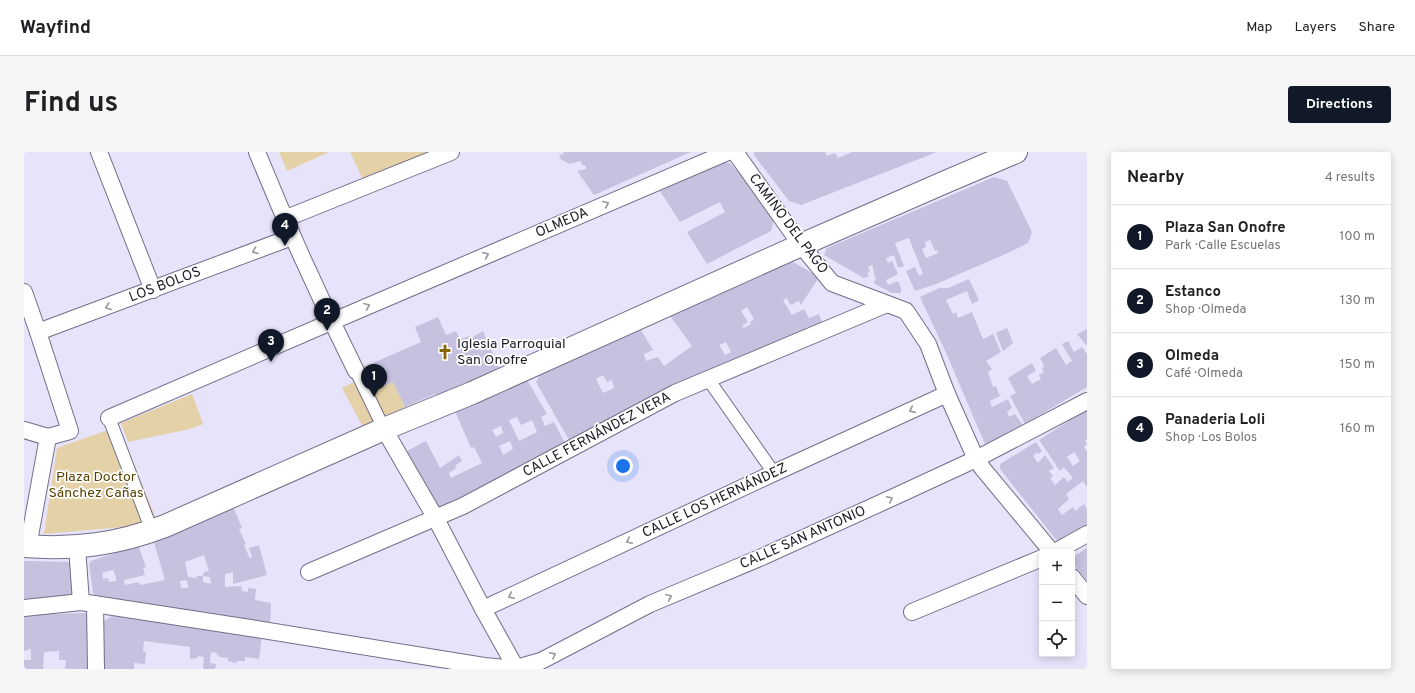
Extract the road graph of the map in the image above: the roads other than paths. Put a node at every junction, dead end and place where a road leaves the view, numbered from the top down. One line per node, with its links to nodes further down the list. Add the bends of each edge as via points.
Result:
1 (99, 152): 10 (street)
2 (256, 152): 7 (street)
3 (451, 152): 7 (street)
4 (728, 152): 14 (street, OLMEDA, one-way to 4)
5 (735, 152): 9 (street, CAMINO DEL PAGO)
6 (1016, 152): 9 (main road)
7 (284, 218): 8 (street)
8 (292, 237): 10 (street, LOS BOLOS, one-way to 10); 14 (street)
9 (801, 245): 12 (street, CAMINO DEL PAGO, via 832,283); 21 (main road, via 472,393)
10 (153, 290): 15 (street, LOS BOLOS, one-way to 15)
11 (24, 292): 13 (street)
12 (887, 304): 17 (street, CALLE FERNÁNDEZ VERA); 18 (street, CAMINO DEL PAGO, via 906,311 928,344)
13 (28, 316): 15 (street)
14 (331, 322): 16 (street); 20 (street, OLMEDA)
15 (38, 332): 23 (street, via 70,431)
16 (356, 371): 21 (street)
17 (708, 379): 25 (street); 26 (street, CALLE FERNÁNDEZ VERA, via 675,393 463,506)
18 (947, 394): 24 (street, CAMINO DEL PAGO); 25 (street, CALLE LOS HERNÁNDEZ, one-way to 25)
19 (1087, 401): 24 (street, CALLE SAN ANTONIO)
20 (109, 418): 27 (street)
21 (384, 429): 26 (street); 27 (main road)
22 (24, 430): 23 (street)
23 (48, 437): 29 (street)
24 (979, 464): 31 (street, CAMINO DEL PAGO); 41 (street, CALLE SAN ANTONIO, one-way to 24, via 541,661 650,604)
25 (774, 473): 39 (street, CALLE LOS HERNÁNDEZ, one-way to 39)
26 (436, 517): 34 (street, CALLE FERNÁNDEZ VERA); 39 (street)
27 (152, 531): 30 (main road)
28 (1087, 534): 32 (street)
29 (26, 546): 30 (main road)
30 (77, 548): 37 (street)
31 (1051, 549)
32 (1060, 549)
33 (1039, 559): 40 (street)
34 (309, 572)
35 (1075, 581): 36 (street)
36 (1087, 596)
37 (88, 603): 38 (street, CALLE SAN ANTONIO); 41 (street, CALLE SAN ANTONIO, via 484,666); 42 (street)
38 (24, 608)
39 (483, 609): 41 (street)
40 (912, 612)
41 (517, 668)
42 (96, 669)

